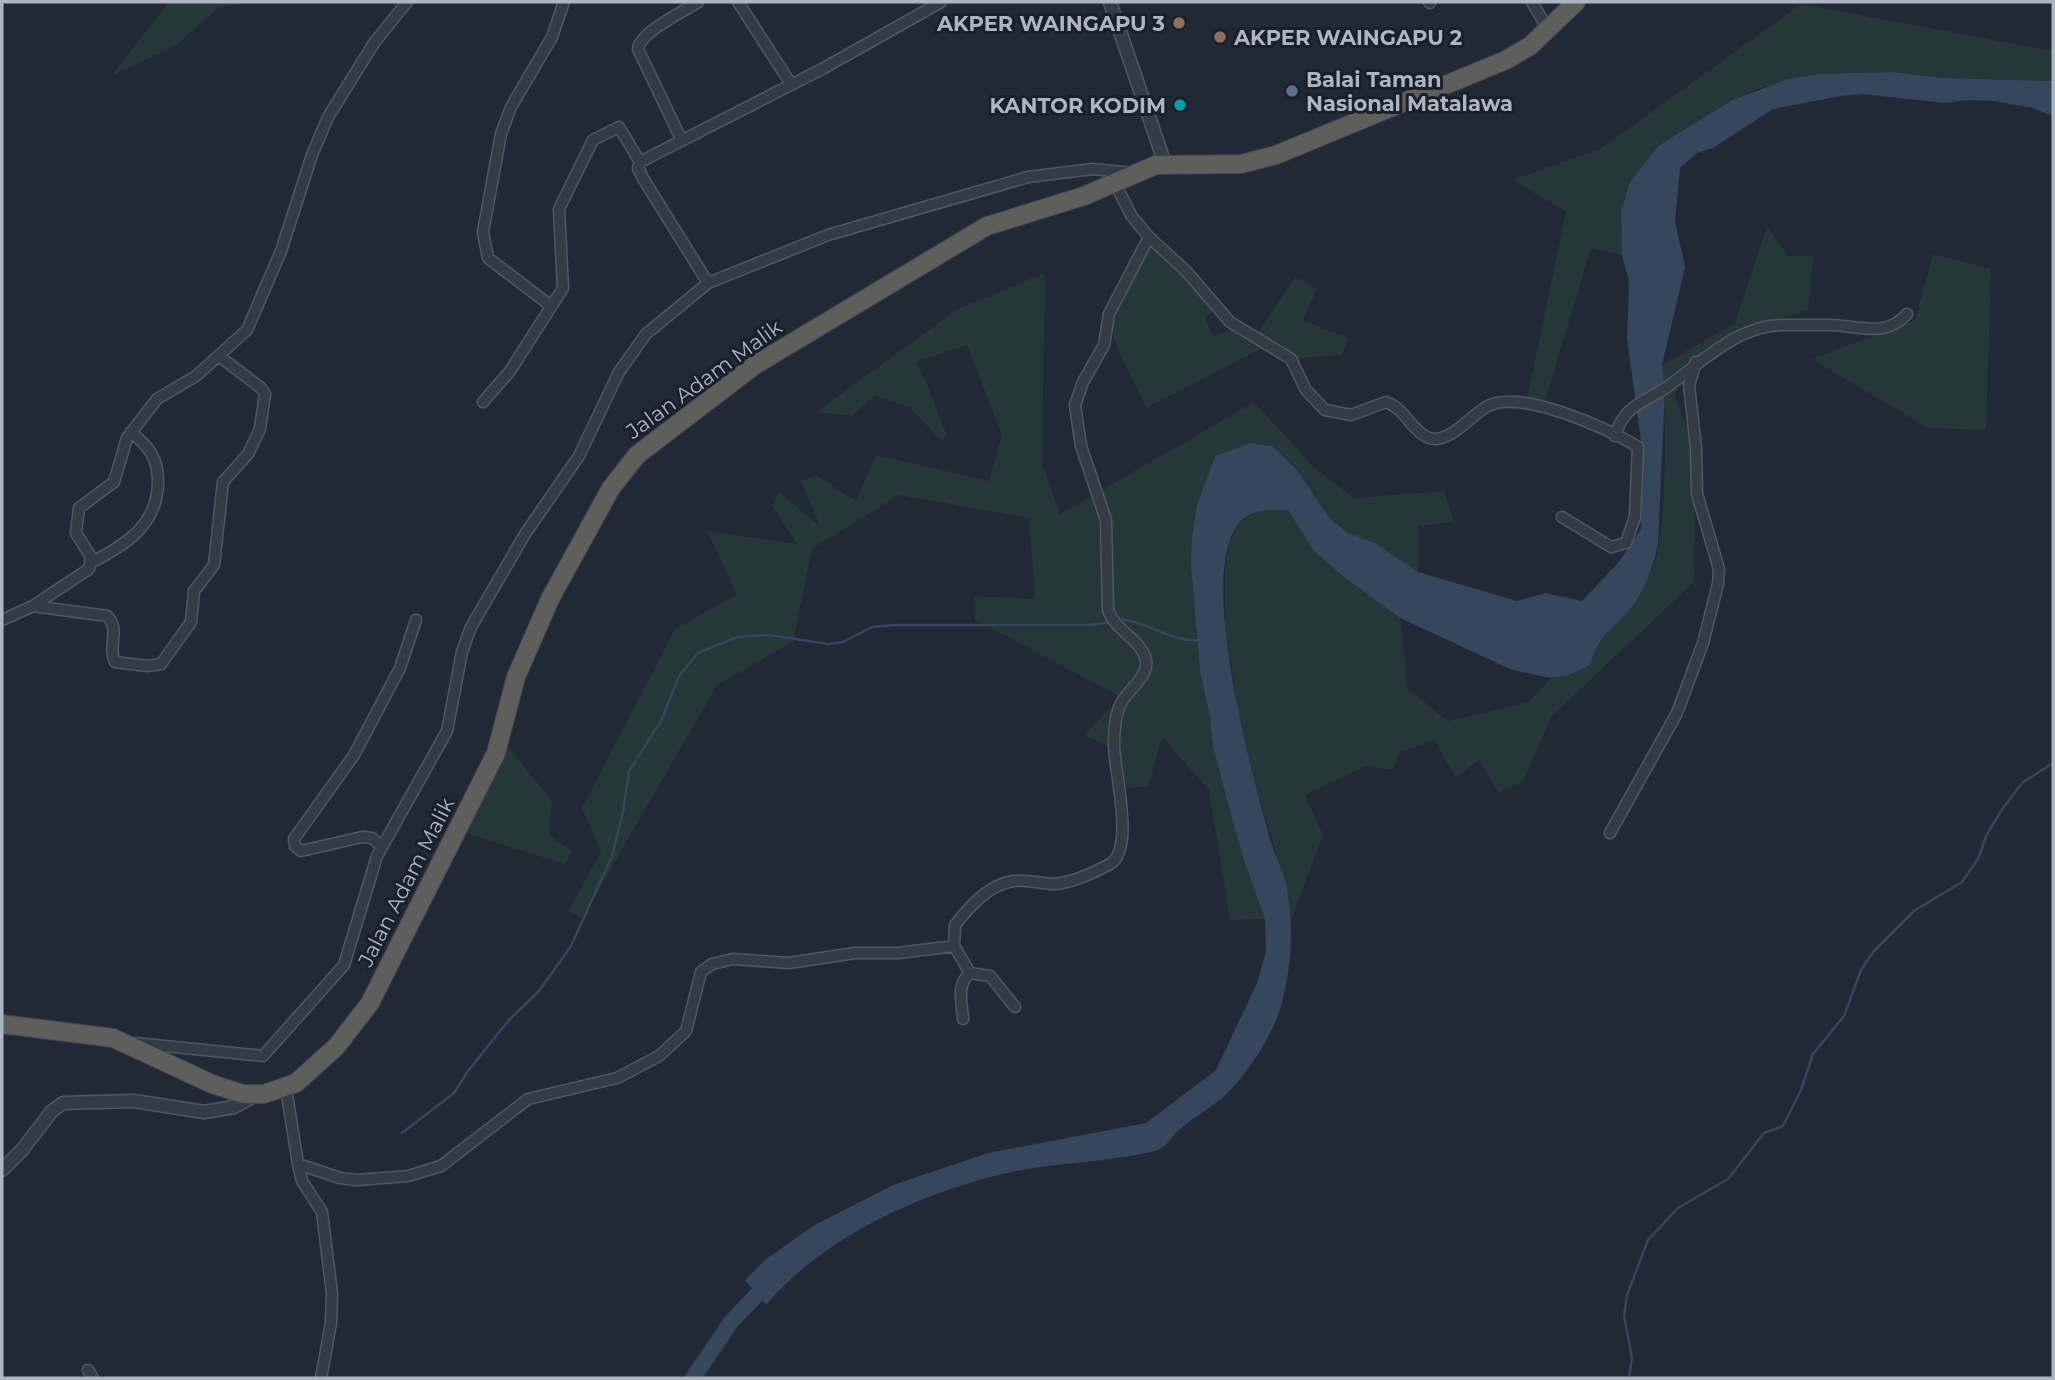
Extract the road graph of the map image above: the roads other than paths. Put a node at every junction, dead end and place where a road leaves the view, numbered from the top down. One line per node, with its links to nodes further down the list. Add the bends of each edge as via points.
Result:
1 (407, 2): 20 (street, via 374,43 328,117 257,310 247,330)
2 (564, 2): 18 (street, via 552,37 507,117 483,236 488,258)
3 (698, 2): 11 (street, via 638,44)
4 (738, 2): 10 (street)
5 (941, 2): 10 (street)
6 (1110, 2): 13 (street)
7 (1532, 2): 9 (street)
8 (1576, 2): 9 (highway, Jalan Adam Malik)
9 (1547, 28): 13 (highway, Jalan Adam Malik, via 1530,46 1495,65 1276,155 1241,164)
10 (790, 84): 11 (street)
11 (682, 141): 12 (street)
12 (640, 162): 17 (street, via 644,180); 18 (street, via 619,127 593,140 559,209 564,284)
13 (1165, 164): 14 (highway, Jalan Adam Malik)
14 (1136, 173): 15 (highway, Jalan Adam Malik); 17 (street, via 1093,169 1009,181 828,235)
15 (1115, 183): 16 (street, via 1131,215); 38 (highway, Jalan Adam Malik, via 1059,205 1002,219 951,245 755,365 694,409 622,471 550,598 516,677 496,753 370,1003 336,1047)
16 (1149, 237): 24 (street, via 1230,322 1292,359 1306,390 1325,410 1351,415 1386,402 1401,408 1427,437 1437,439 1492,404 1516,402 1567,414); 32 (street, via 1109,314 1104,345 1075,405 1081,446 1106,520 1110,618 1145,658 1145,671 1122,701 1117,716 1122,850 1108,865 1062,883 1019,880 997,887 955,925)
17 (708, 283): 31 (street, via 670,312 632,351 579,456 485,598 462,652 447,731)
18 (551, 306): 22 (street, via 510,371)
19 (1908, 314): 21 (street, via 1873,330 1780,325 1728,342)
20 (219, 356): 23 (street, via 196,376 159,397); 27 (street, via 261,388 266,402 261,429 248,454 223,482 214,565 194,591 191,622 166,661 152,667 116,662 112,656 114,625 107,616)
21 (1696, 362): 24 (street, via 1665,388 1628,409); 30 (street, via 1689,385 1697,485 1719,569 1718,584 1703,643 1677,713)
22 (483, 402)
23 (131, 432): 26 (street, via 114,482 86,502 76,516 76,533); 26 (street, via 157,461 153,512 136,533)
24 (1615, 436): 25 (street, via 1639,450 1630,540 1618,547 1606,545)
25 (1562, 517)
26 (92, 562): 27 (street, via 89,569)
27 (33, 606): 28 (street)
28 (2, 620)
29 (416, 620): 31 (street, via 400,668 354,755 294,839 302,851 362,837)
30 (1610, 833)
31 (381, 846): 37 (street, via 344,965 263,1056)
32 (954, 946): 33 (street); 40 (street, via 789,963 722,960 701,972 686,1031 659,1056 617,1078 528,1099 441,1166 386,1179 356,1180)
33 (970, 973): 34 (street, via 990,976); 35 (street, via 960,989)
34 (1015, 1007)
35 (963, 1019)
36 (2, 1024): 37 (highway, Jalan Adam Malik, via 90,1033)
37 (124, 1042): 39 (highway, Jalan Adam Malik, via 212,1084)
38 (286, 1088): 39 (highway, Jalan Adam Malik); 40 (street)
39 (256, 1095): 41 (street, via 234,1107 210,1112 134,1101 63,1103)
40 (298, 1164): 42 (street, via 302,1181 322,1212 332,1294)
41 (2, 1170)
42 (321, 1378)

